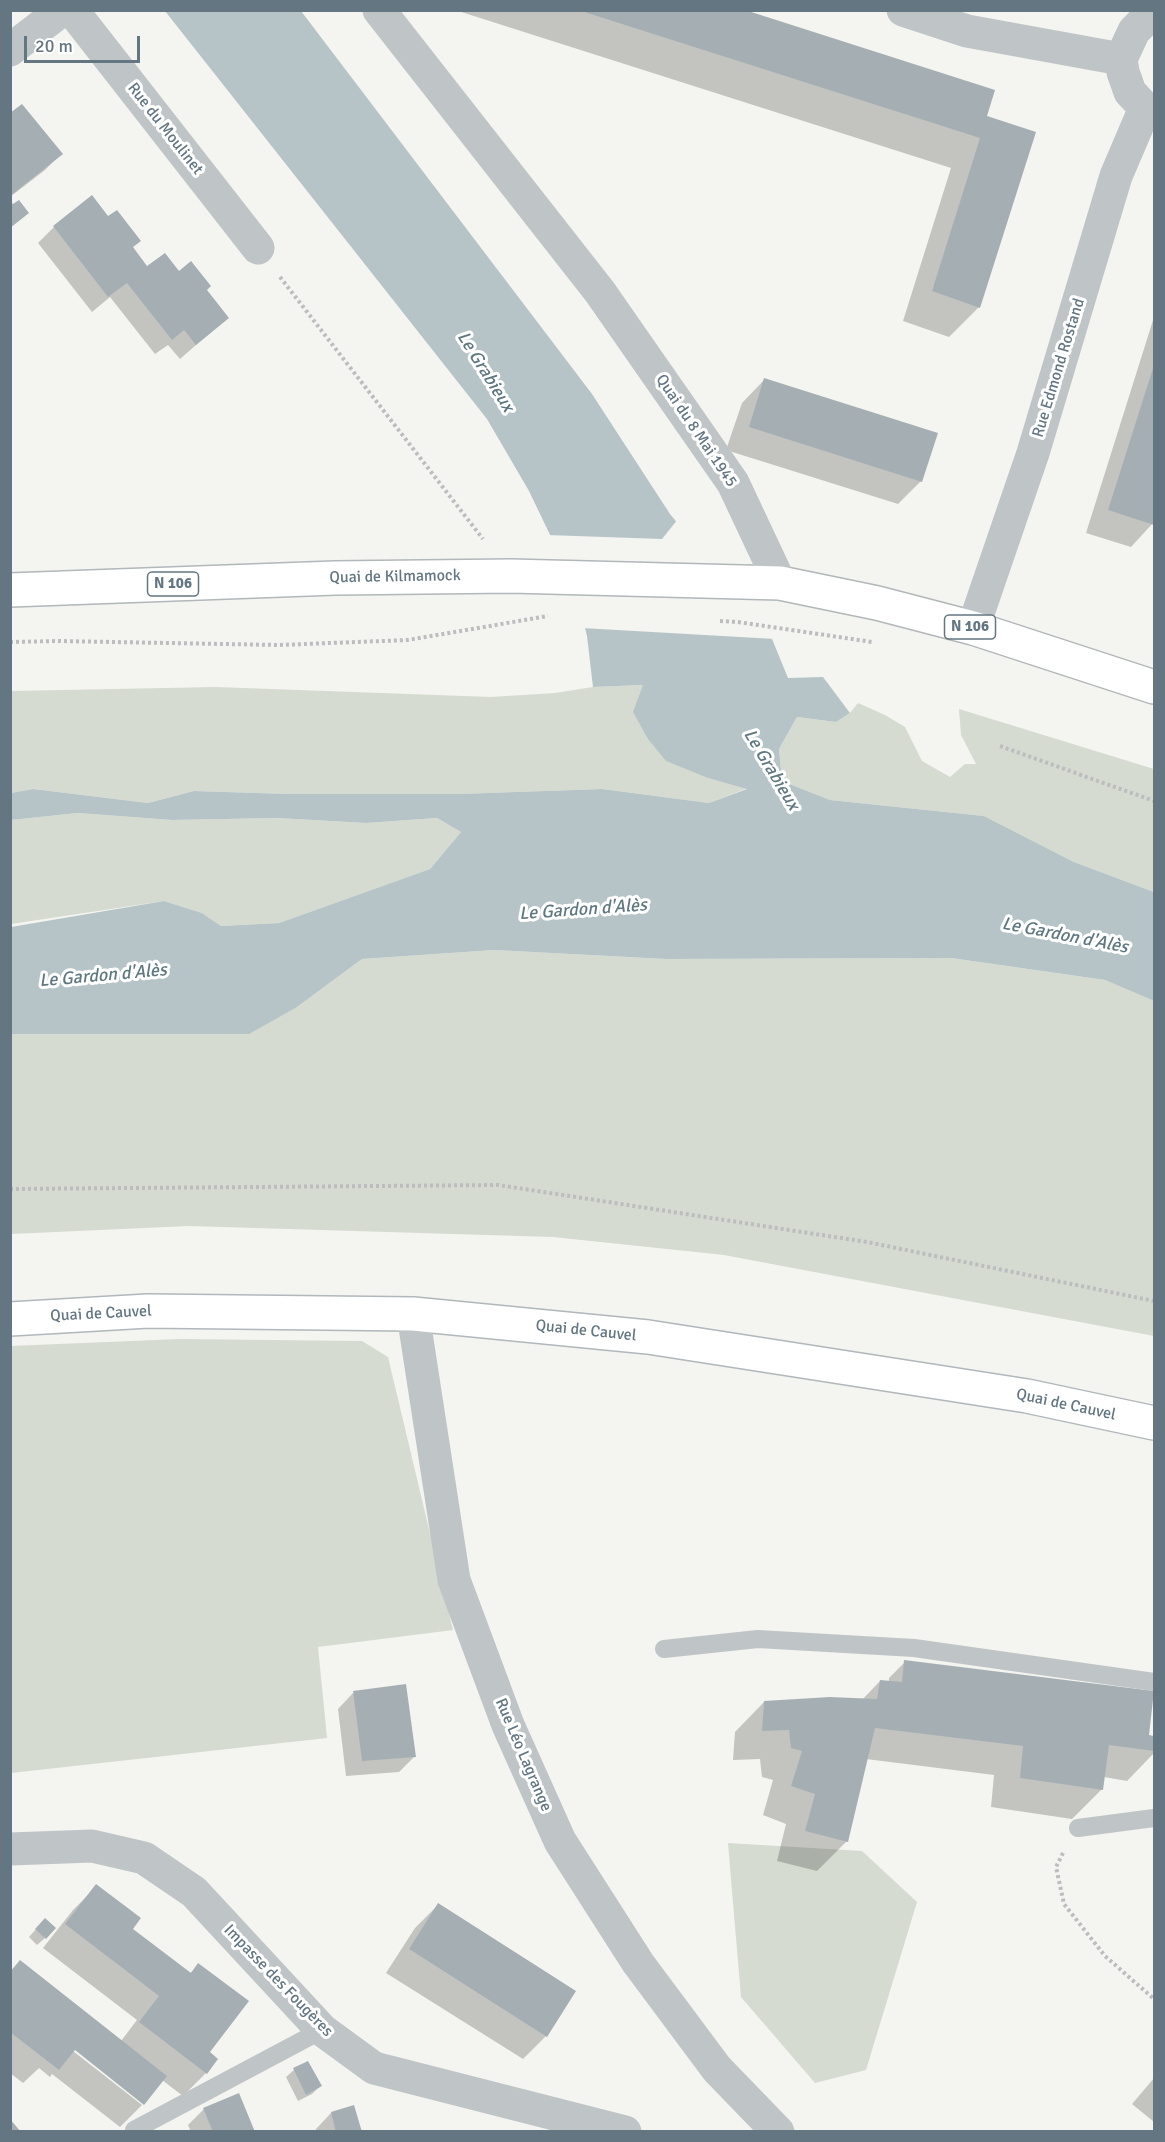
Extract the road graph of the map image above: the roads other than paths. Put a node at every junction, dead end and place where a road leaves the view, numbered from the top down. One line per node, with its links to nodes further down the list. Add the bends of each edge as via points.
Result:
1 (62, 10): 6 (street)
2 (72, 10): 9 (street, Rue du Moulinet)
3 (379, 10): 10 (street, Quai du 8 Mai 1945, via 613,310 733,483)
4 (903, 10): 7 (street, via 967,31)
5 (1155, 15): 7 (street, via 1134,31)
6 (10, 50)
7 (1121, 59): 8 (street, via 1130,92)
8 (1150, 110): 12 (street, Rue Edmond Rostand, via 1116,176 1033,453)
9 (258, 248)
10 (780, 583): 11 (main road, Quai de Kilmamock / N 106, via 511,576); 12 (main road, N 106)
11 (10, 590)
12 (973, 628): 13 (main road, N 106)
13 (1155, 687)
14 (413, 1314): 15 (main road, Quai de Cauvel, via 148,1311); 16 (main road, Quai de Cauvel, via 648,1337 1027,1396); 25 (street, Rue Léo Lagrange, via 454,1580 508,1725 560,1841 638,1963 717,2069)
15 (10, 1319)
16 (1155, 1424)
17 (664, 1649): 18 (lane, via 758,1639 914,1648)
18 (1155, 1682)
19 (1155, 1818): 20 (lane)
20 (1077, 1828)
21 (10, 1849): 22 (street, Impasse des Fougères, via 92,1846 144,1858 194,1892)
22 (322, 2030): 23 (lane); 24 (street, Impasse des Fougères, via 374,2068)
23 (134, 2130)
24 (625, 2132)
25 (778, 2132)

